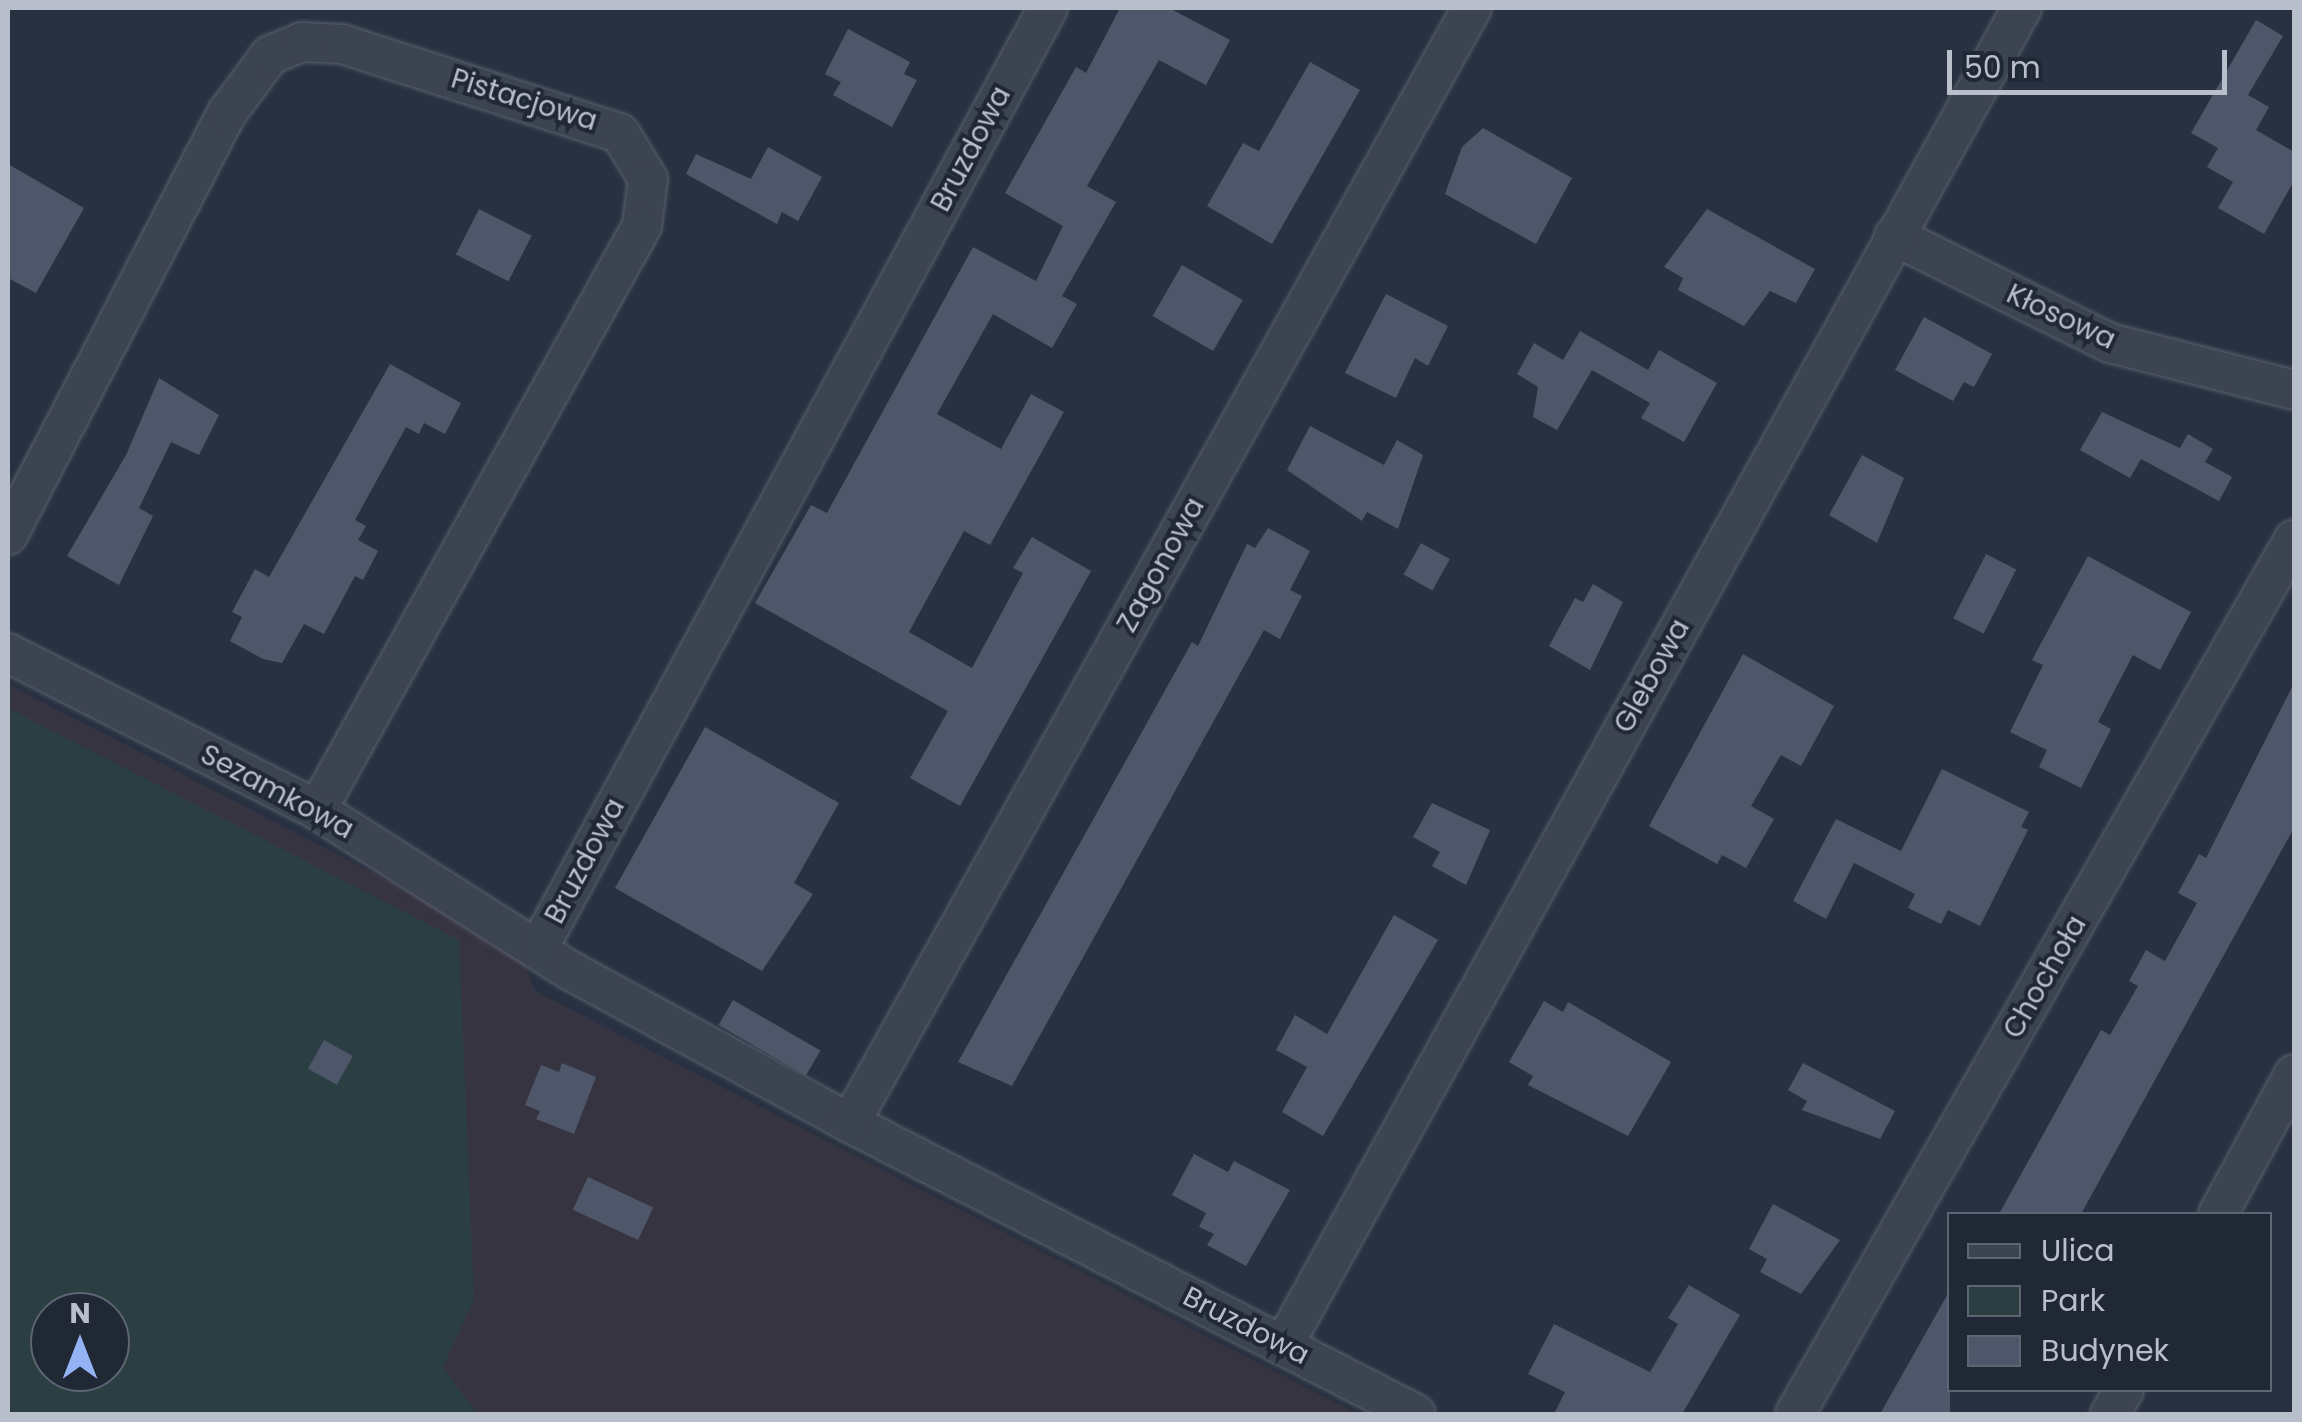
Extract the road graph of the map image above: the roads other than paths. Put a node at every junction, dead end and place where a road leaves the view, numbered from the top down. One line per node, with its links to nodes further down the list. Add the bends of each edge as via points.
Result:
1 (1048, 8): 10 (street, Bruzdowa)
2 (1472, 8): 12 (street, Zagonowa)
3 (2022, 8): 4 (street, Glebowa)
4 (1894, 236): 5 (street, Kłosowa, via 2110,343); 14 (street, Glebowa)
5 (2294, 390)
6 (8, 535): 9 (street, Pistacjowa, via 227,113 270,55 302,42 342,44 620,133 648,179 642,226)
7 (2294, 540): 17 (street, Chochoła)
8 (8, 653): 9 (street, Sezamkowa)
9 (316, 810): 10 (street, Sezamkowa)
10 (538, 947): 12 (street, Bruzdowa)
11 (2294, 1074): 13 (street)
12 (850, 1123): 14 (street, Bruzdowa)
13 (2219, 1212)
14 (1283, 1346): 16 (street, Bruzdowa)
15 (2123, 1392): 18 (street)
16 (1416, 1414)
17 (1795, 1414)
18 (2110, 1414)

